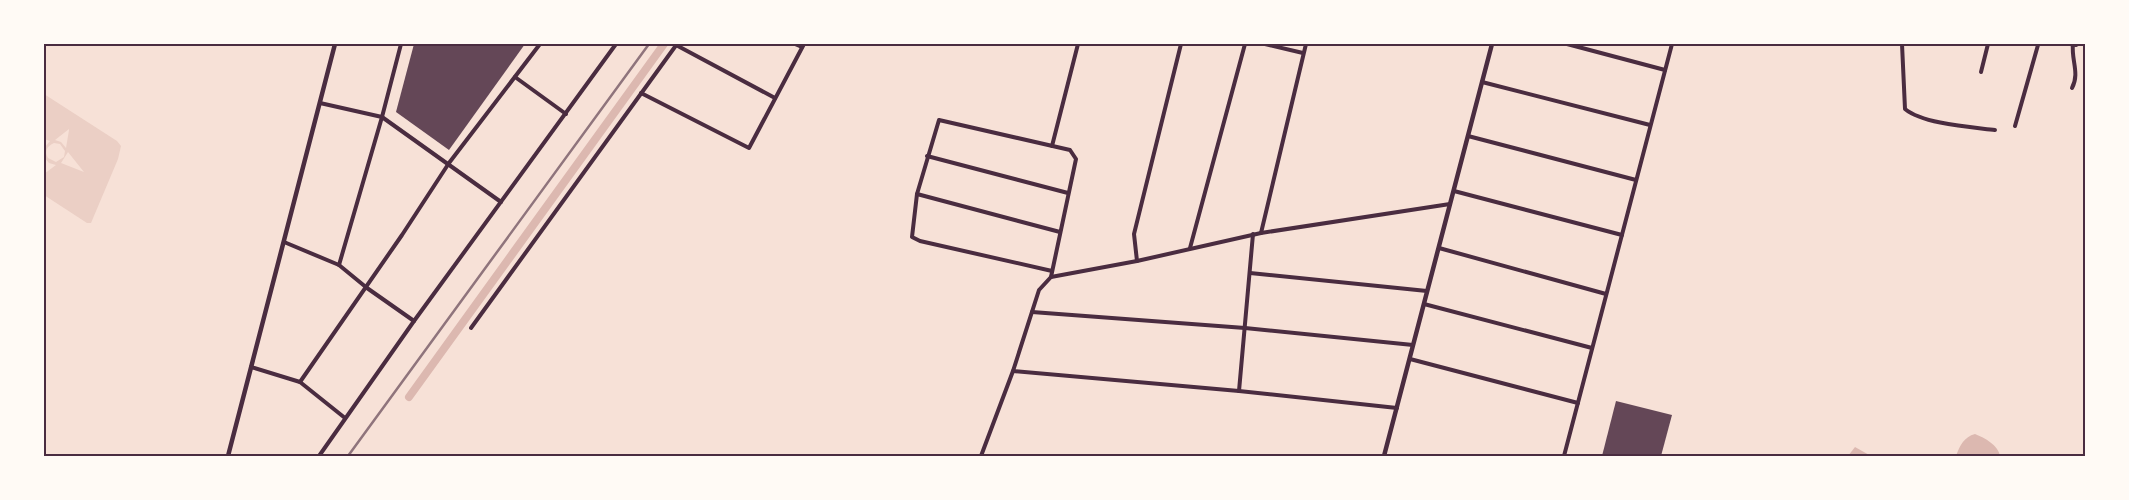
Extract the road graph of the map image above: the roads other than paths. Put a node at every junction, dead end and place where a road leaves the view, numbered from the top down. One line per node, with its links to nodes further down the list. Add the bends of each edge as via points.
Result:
1 (336, 44): 31 (street)
2 (401, 44): 33 (street)
3 (540, 44): 26 (street)
4 (616, 44): 32 (street)
5 (795, 44): 22 (street)
6 (1078, 44): 38 (street)
7 (1181, 44): 54 (street, via 1134,234)
8 (1245, 44): 52 (street)
9 (1265, 44): 23 (street)
10 (1306, 44): 23 (street)
11 (1492, 44): 27 (street)
12 (1568, 44): 24 (street)
13 (1672, 44): 24 (street)
14 (1902, 44): 36 (street, via 1905,109 1915,115 1951,124)
15 (1988, 44): 25 (street)
16 (2031, 44): 21 (street)
17 (2044, 44): 21 (street)
18 (2071, 44): 19 (street); 28 (street, via 2076,71)
19 (2078, 44)
20 (677, 45): 29 (street); 30 (street)
21 (2038, 45): 35 (street)
22 (803, 46): 30 (street)
23 (1303, 53): 48 (street)
24 (1665, 70): 34 (street)
25 (1981, 72)
26 (515, 77): 32 (street); 40 (street)
27 (1482, 82): 34 (street); 37 (street)
28 (2072, 88)
29 (641, 93): 30 (street, via 749,148); 65 (street)
30 (775, 98)
31 (320, 103): 33 (street); 51 (street)
32 (566, 114): 45 (street)
33 (382, 117): 40 (street); 55 (street)
34 (1650, 125): 41 (street)
35 (2015, 126)
36 (1995, 130)
37 (1468, 136): 41 (street); 42 (street)
38 (1052, 146): 39 (street, via 942,120 937,123); 43 (street, via 1070,150 1075,155)
39 (927, 156): 43 (street); 44 (street)
40 (449, 163): 45 (street); 59 (street)
41 (1636, 180): 50 (street)
42 (1454, 190): 46 (street); 50 (street)
43 (1068, 193): 47 (street)
44 (917, 194): 47 (street); 56 (street, via 911,229 914,239)
45 (501, 202): 64 (street)
46 (1450, 204): 48 (street); 53 (street)
47 (1060, 232): 56 (street)
48 (1261, 232): 49 (street)
49 (1253, 234): 52 (street); 57 (street)
50 (1622, 235): 61 (street)
51 (284, 242): 55 (street); 70 (street)
52 (1190, 248): 54 (street)
53 (1439, 248): 60 (street); 61 (street)
54 (1138, 261): 58 (street)
55 (339, 265): 59 (street)
56 (1052, 271): 58 (street)
57 (1250, 273): 60 (street); 66 (street)
58 (1050, 277): 63 (street, via 1039,290)
59 (367, 288): 64 (street); 72 (street)
60 (1427, 291): 62 (street)
61 (1606, 294): 68 (street)
62 (1424, 304): 67 (street); 68 (street)
63 (1032, 312): 66 (street); 71 (street)
64 (414, 321): 76 (street)
65 (471, 328)
66 (1245, 328): 67 (street); 73 (street)
67 (1414, 345): 69 (street)
68 (1592, 348): 74 (street)
69 (1410, 359): 74 (street); 75 (street)
70 (251, 367): 72 (street); 77 (street)
71 (1013, 371): 73 (street); 79 (street)
72 (300, 382): 76 (street)
73 (1239, 390): 75 (street)
74 (1578, 403): 81 (street)
75 (1397, 408): 80 (street)
76 (345, 418): 78 (street)
77 (228, 456)
78 (319, 456)
79 (981, 456)
80 (1384, 456)
81 (1564, 456)

